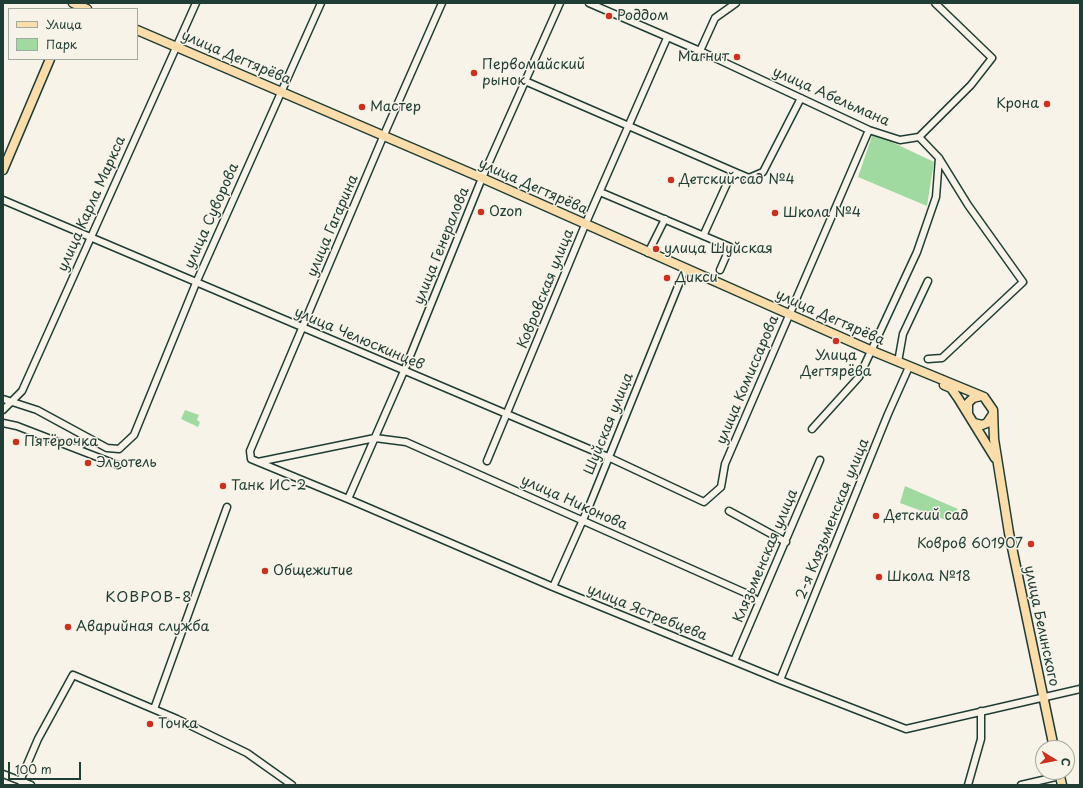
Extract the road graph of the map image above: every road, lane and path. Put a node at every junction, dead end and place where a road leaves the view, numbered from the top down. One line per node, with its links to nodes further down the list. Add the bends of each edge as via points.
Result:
1 (196, 3): 12 (street, улица Карла Маркса)
2 (321, 3): 16 (street, улица Суворова)
3 (442, 3): 20 (street, улица Гагарина)
4 (560, 3): 15 (street, улица Генералова)
5 (589, 3): 11 (street, улица Абельмана)
6 (736, 3): 13 (street, via 715,18)
7 (935, 3): 21 (street, via 992,58 971,85)
8 (74, 5): 9 (main road)
9 (84, 8)
10 (138, 30): 12 (main road, улица Дегтярёва)
11 (667, 38): 13 (street, улица Абельмана); 18 (street, Ковровская улица)
12 (176, 46): 16 (main road, улица Дегтярёва); 31 (street, улица Карла Маркса)
13 (700, 51): 17 (street, улица Абельмана)
14 (50, 60): 23 (main road)
15 (525, 81): 18 (street); 25 (street, улица Генералова)
16 (282, 91): 20 (main road, улица Дегтярёва); 36 (street, улица Суворова)
17 (801, 98): 19 (street, улица Абельмана); 24 (street, via 763,172 749,178)
18 (630, 126): 24 (street); 26 (street, Ковровская улица)
19 (869, 130): 21 (street, улица Абельмана, via 900,140); 37 (street, улица Комиссарова)
20 (383, 137): 25 (main road, улица Дегтярёва); 38 (street, улица Гагарина)
21 (919, 137): 22 (street)
22 (939, 158): 39 (street, via 936,197 917,252); 40 (street, via 968,205 1023,282 942,358)
23 (3, 170)
24 (737, 174): 30 (street, via 729,179)
25 (482, 178): 29 (main road, улица Дегтярёва); 43 (street, улица Генералова)
26 (600, 192): 28 (street); 29 (street, Ковровская улица)
27 (3, 200): 31 (street, улица Челюскинцев)
28 (665, 219): 30 (street); 32 (street)
29 (585, 225): 32 (main road, улица Дегтярёва); 51 (street, Ковровская улица)
30 (704, 234): 34 (street, via 730,247)
31 (90, 238): 36 (street, улица Челюскинцев); 47 (street, улица Карла Маркса, via 22,391)
32 (648, 253): 33 (main road, улица Дегтярёва)
33 (685, 270): 37 (main road, улица Дегтярёва); 58 (street, Шуйская улица)
34 (720, 270)
35 (928, 281): 41 (street, via 903,334)
36 (196, 282): 38 (street, улица Челюскинцев); 56 (street, улица Суворова, via 134,435 119,449 107,448)
37 (788, 315): 39 (main road, улица Дегтярёва); 66 (street, улица Комиссарова, via 725,464 721,487)
38 (302, 328): 43 (street, улица Челюскинцев); 59 (street, улица Гагарина, via 250,451)
39 (870, 350): 41 (main road, улица Дегтярёва); 54 (street, via 860,377)
40 (928, 360)
41 (898, 362): 42 (main road, улица Дегтярёва)
42 (909, 367): 44 (main road, улица Дегтярёва); 74 (street, 2-я Клязьменская улица)
43 (404, 371): 51 (street, улица Челюскинцев); 55 (street, улица Генералова)
44 (918, 371): 45 (main road); 49 (main road, улица Белинского, via 950,388)
45 (984, 397): 49 (main road, via 973,398 968,403); 50 (main road, улица Белинского, via 989,402)
46 (3, 399): 47 (street)
47 (11, 403): 48 (street, улица Карла Маркса); 56 (street, via 37,410)
48 (3, 410)
49 (968, 414): 53 (main road, улица Белинского)
50 (993, 414): 53 (main road, via 987,423); 63 (main road, улица Белинского)
51 (507, 415): 58 (street, улица Челюскинцев); 62 (street, Ковровская улица)
52 (3, 423): 57 (street)
53 (974, 423): 63 (main road, улица Белинского)
54 (812, 429)
55 (375, 438): 61 (street, улица Никонова); 65 (street, улица Генералова); 69 (street, улица Никонова, via 406,442)
56 (91, 439): 57 (street)
57 (76, 448): 64 (street)
58 (608, 457): 66 (street, улица Челюскинцев); 69 (street, Шуйская улица)
59 (251, 459): 61 (street, улица Ястребцева)
60 (820, 460): 70 (street, Клязьменская улица)
61 (258, 462): 65 (street, улица Ястребцева)
62 (487, 462)
63 (997, 462): 76 (main road, улица Белинского, via 1008,533)
64 (118, 465)
65 (348, 499): 71 (street, улица Ястребцева)
66 (704, 502)
67 (227, 507): 77 (street)
68 (729, 511): 70 (street)
69 (582, 520): 71 (street, Шуйская улица); 72 (street, улица Никонова, via 750,595)
70 (786, 542): 72 (street, Клязьменская улица)
71 (553, 587): 73 (street, улица Ястребцева)
72 (759, 602): 73 (street, Клязьменская улица)
73 (734, 661): 74 (street, улица Ястребцева)
74 (780, 680): 78 (street, улица Ястребцева, via 906,729)
75 (1080, 689): 76 (street, улица Ястребцева)
76 (1043, 697): 78 (street, улица Ястребцева); 79 (main road, улица Белинского)
77 (154, 709): 82 (street, via 73,675 38,739); 84 (street, via 247,753)
78 (981, 711): 85 (street, via 981,739)
79 (1052, 740)
80 (3, 774): 82 (street)
81 (1038, 780): 86 (street)
82 (20, 781): 83 (street)
83 (31, 785)
84 (292, 785)
85 (968, 785)
86 (1021, 785)

